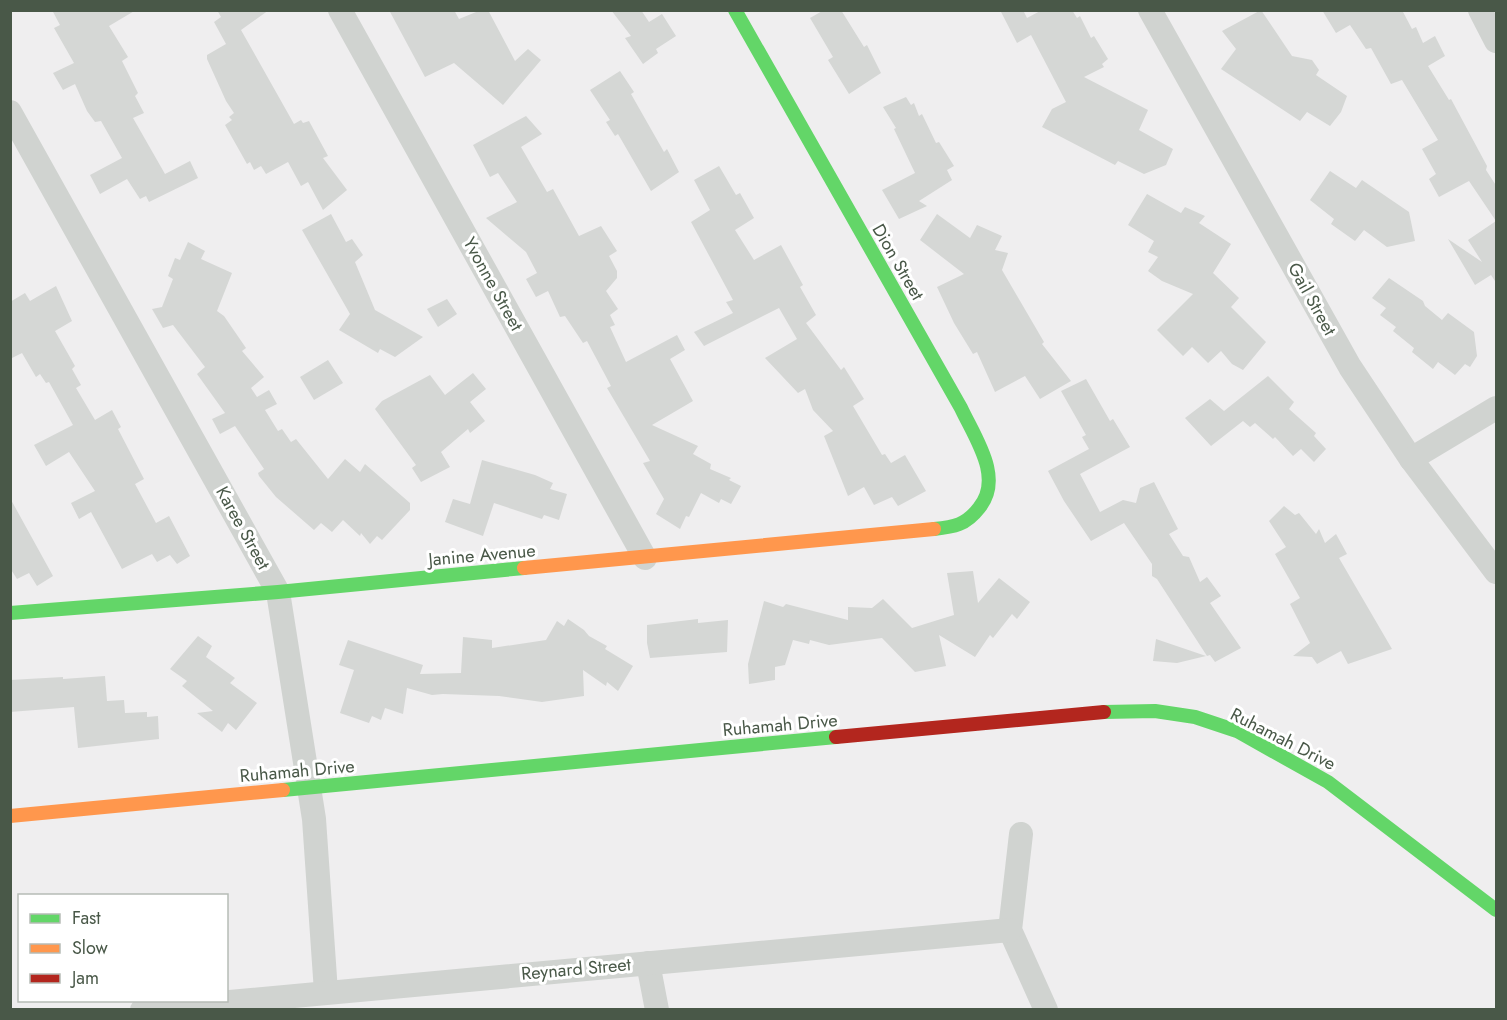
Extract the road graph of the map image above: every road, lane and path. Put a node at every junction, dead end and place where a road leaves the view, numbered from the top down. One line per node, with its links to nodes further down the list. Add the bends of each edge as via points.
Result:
1 (340, 10): 10 (street, Yvonne Street)
2 (735, 10): 9 (street, Dion Street, via 961,408 988,468 991,483 982,508)
3 (1150, 10): 8 (street, Gail Street, via 1350,367)
4 (1480, 10): 5 (street)
5 (1497, 41)
6 (10, 111): 12 (street, Karee Street)
7 (1497, 408): 8 (street)
8 (1411, 459): 11 (street, Gail Street)
9 (956, 527): 10 (street, Janine Avenue)
10 (645, 558): 12 (street, Janine Avenue)
11 (1497, 572)
12 (278, 592): 13 (street, Janine Avenue); 14 (street, Karee Street)
13 (10, 613)
14 (308, 788): 15 (street, Ruhamah Drive); 17 (street, Ruhamah Drive, via 1090,713 1155,711 1195,717 1237,731 1328,782); 20 (street, Karee Street, via 314,819)
15 (10, 816)
16 (1021, 834): 18 (street)
17 (1497, 910)
18 (1010, 930): 19 (street, Reynard Street); 25 (street)
19 (648, 963): 20 (street, Reynard Street); 24 (street)
20 (326, 992): 22 (street, Reynard Street)
21 (224, 1002): 23 (street, Reynard Street)
22 (228, 1002)
23 (142, 1010)
24 (657, 1010)
25 (1046, 1010)

